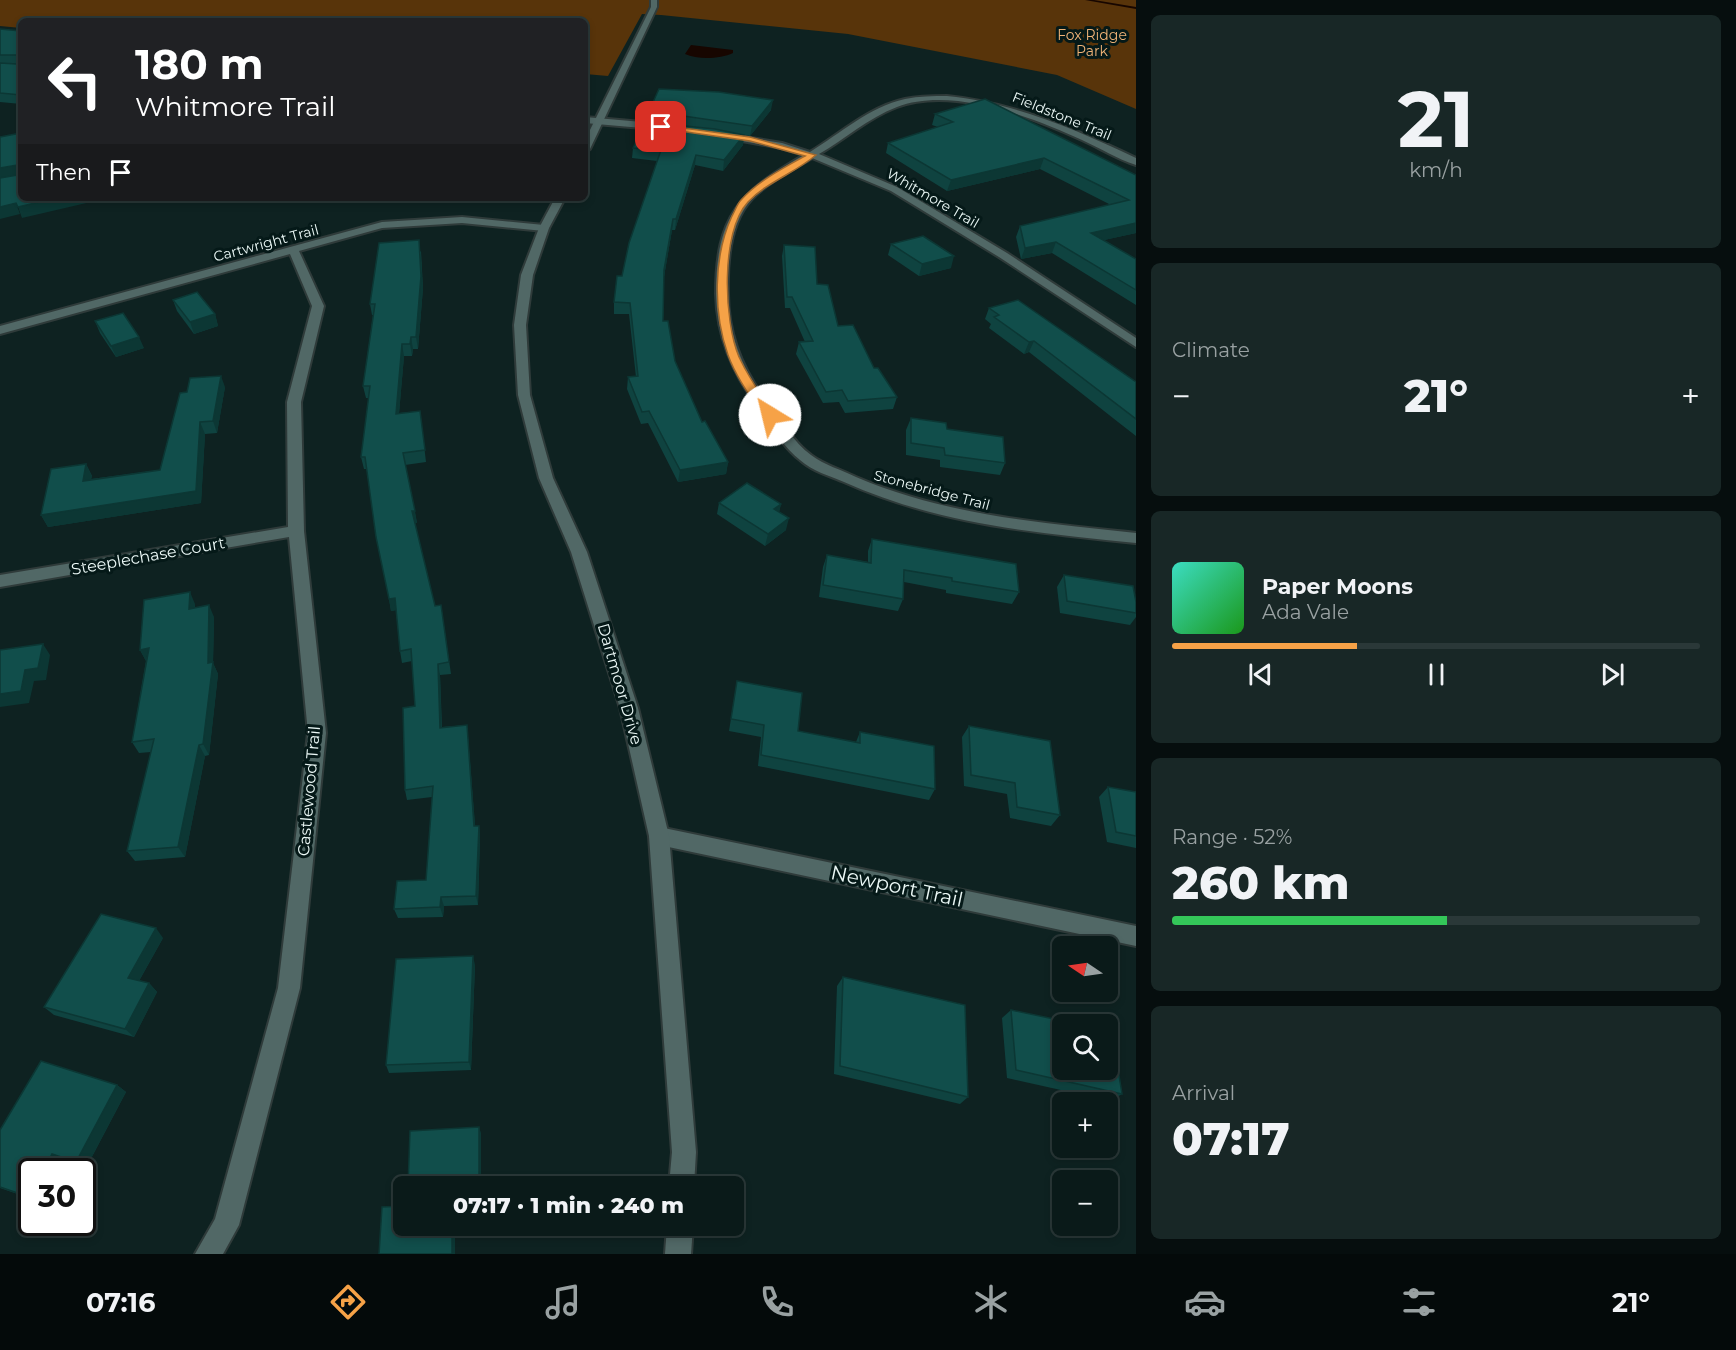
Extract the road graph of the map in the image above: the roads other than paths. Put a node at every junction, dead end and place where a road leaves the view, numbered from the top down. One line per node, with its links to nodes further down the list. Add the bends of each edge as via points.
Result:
1 (654, 0): 3 (street, via 642,34)
2 (588, 120): 3 (street)
3 (599, 121): 4 (street); 6 (street)
4 (678, 129)
5 (710, 132): 7 (street, Whitmore Trail)
6 (588, 142)
7 (812, 155): 8 (street, Fieldstone Trail, via 898,103 946,99 1026,114); 13 (street, Whitmore Trail, via 894,189); 15 (street, Stonebridge Trail, via 774,177 743,202 730,231 723,264 723,309 733,356 758,401 806,458 874,492 974,519)
8 (1136, 162)
9 (558, 201): 10 (street, Dartmoor Drive)
10 (544, 228): 11 (street, Cartwright Trail, via 462,220 382,225); 17 (street, Dartmoor Drive, via 527,275 520,325 524,395 546,478 579,552 630,708)
11 (294, 251): 12 (street, Cartwright Trail); 14 (street, Castlewood Trail, via 318,306 294,402)
12 (0, 330)
13 (1136, 343)
14 (296, 531): 16 (street, Steeplechase Court); 21 (street, Castlewood Trail, via 317,734 289,988 226,1225)
15 (1136, 537)
16 (0, 581)
17 (659, 836): 18 (street, Newport Trail); 19 (street, Dartmoor Drive, via 684,1152)
18 (1136, 936)
19 (683, 1176)
20 (679, 1236): 22 (street)
21 (208, 1254)
22 (678, 1254)

